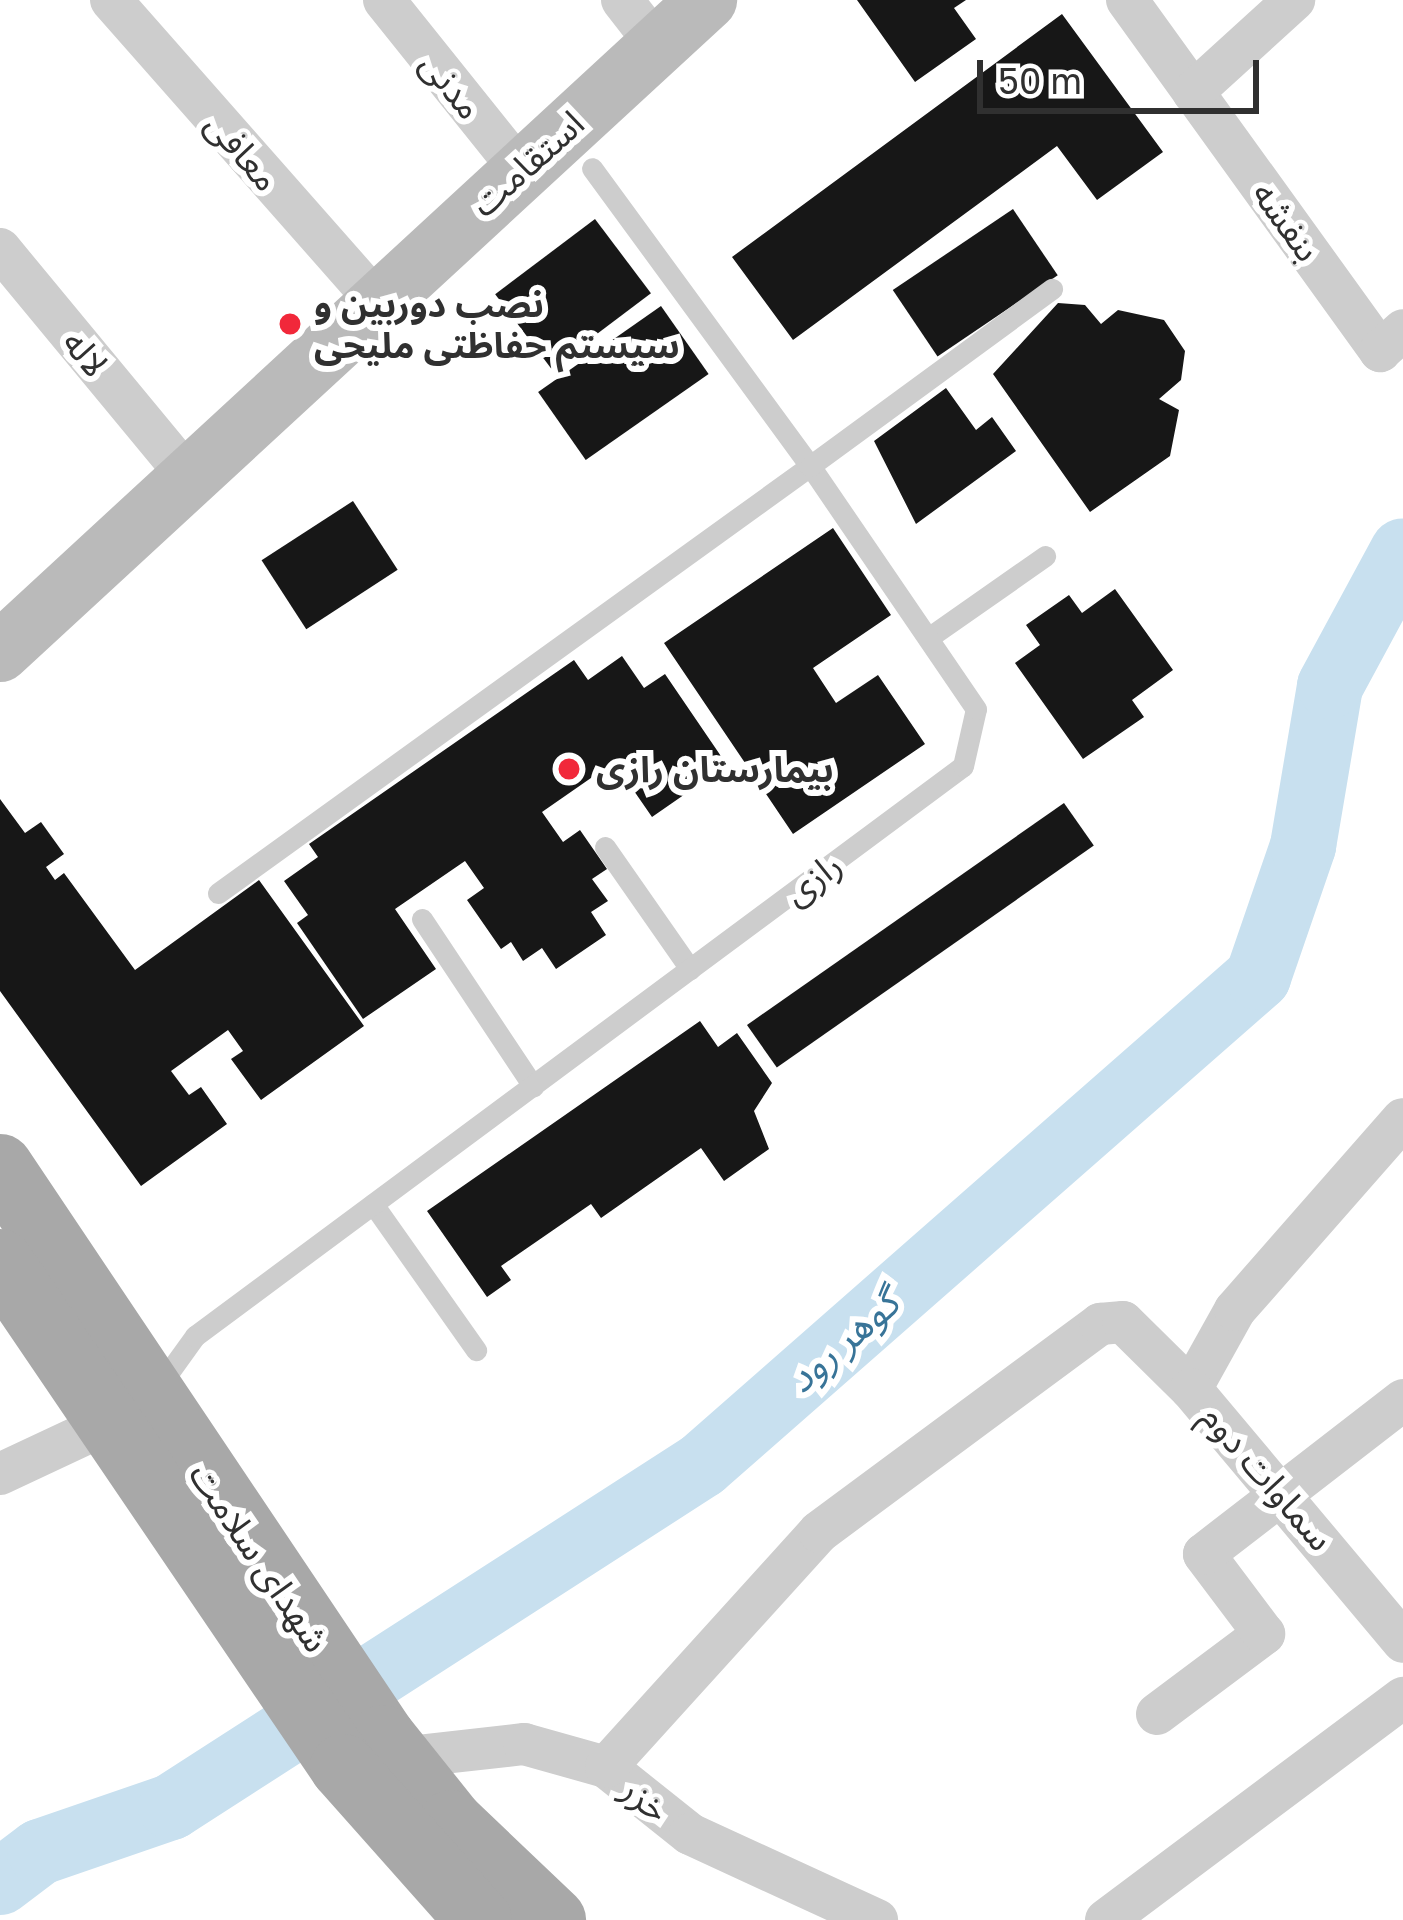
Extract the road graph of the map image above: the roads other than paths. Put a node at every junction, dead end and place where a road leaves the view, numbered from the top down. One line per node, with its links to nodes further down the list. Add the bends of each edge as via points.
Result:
1 (111, 0): 12 (street, معافی)
2 (384, 0): 9 (street, مدنی)
3 (707, 0): 6 (main road, استقامت)
4 (1127, 0): 7 (street, بنفشه)
5 (1294, 0): 7 (street)
6 (639, 22): 9 (main road, استقامت)
7 (1193, 92): 13 (street, بنفشه)
8 (592, 168): 15 (lane, رازی)
9 (520, 170): 12 (main road, استقامت)
10 (0, 249): 14 (street, لاله)
11 (1052, 289): 15 (lane)
12 (362, 314): 14 (main road, استقامت, via 275,366); 19 (main road, استقامت, via 296,388)
13 (1391, 340)
14 (172, 457): 17 (main road, استقامت)
15 (810, 466): 18 (lane, رازی); 21 (lane)
16 (1045, 556): 18 (lane)
17 (0, 610)
18 (928, 638): 23 (lane, رازی, via 976,709 963,766)
19 (0, 652)
20 (604, 847): 23 (lane)
21 (218, 892)
22 (422, 919): 24 (lane)
23 (690, 969): 24 (lane, رازی)
24 (532, 1086): 27 (lane, رازی)
25 (1403, 1119): 30 (street, via 1261,1276)
26 (0, 1167): 32 (main road, شهدای سلامت)
27 (373, 1204): 29 (lane); 32 (lane, رازی, via 195,1336)
28 (0, 1262): 32 (main road, شهدای سلامت)
29 (476, 1350)
30 (1191, 1389): 34 (street, سماوات دوم); 39 (street, سماوات دوم, via 1123,1322 1100,1324 819,1532)
31 (1403, 1400): 34 (street)
32 (131, 1409): 33 (street); 38 (main road, شهدای سلامت)
33 (0, 1474)
34 (1284, 1489): 35 (street, سماوات دوم); 37 (street, via 1204,1554 1264,1634)
35 (1403, 1642)
36 (1403, 1698): 43 (street)
37 (1157, 1714)
38 (371, 1762): 39 (street, خزر, via 524,1744); 40 (main road, شهدای سلامت); 41 (main road, شهدای سلامت)
39 (606, 1767): 42 (street, خزر, via 690,1834)
40 (479, 1920)
41 (553, 1920)
42 (878, 1920)
43 (1106, 1920)

